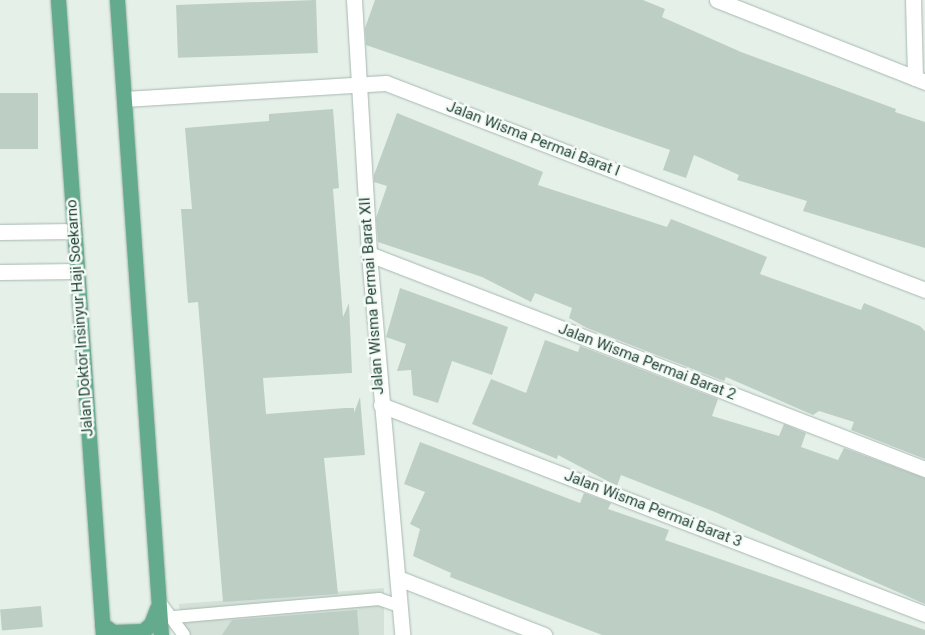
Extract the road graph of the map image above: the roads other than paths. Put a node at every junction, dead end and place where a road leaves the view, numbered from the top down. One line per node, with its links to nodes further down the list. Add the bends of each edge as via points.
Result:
1 (58, 0): 10 (main road, Jalan Doktor Insinyur Haji Soekarno)
2 (117, 0): 9 (main road)
3 (354, 0): 8 (street, Jalan Wisma Permai Barat XII)
4 (717, 0): 7 (street)
5 (912, 0): 6 (street)
6 (920, 60): 7 (street)
7 (920, 80)
8 (358, 83): 9 (street, Jalan Wisma Permai Barat I); 12 (street, Jalan Wisma Permai Barat XII); 15 (street, Jalan Wisma Permai Barat I, via 386,82)
9 (124, 99): 19 (main road)
10 (74, 231): 11 (street); 13 (main road, Jalan Doktor Insinyur Haji Soekarno)
11 (0, 232)
12 (369, 254): 16 (street, Jalan Wisma Permai Barat XII); 17 (street, Jalan Wisma Permai Barat 2)
13 (77, 271): 14 (street); 22 (main road, Jalan Doktor Insinyur Haji Soekarno)
14 (0, 272)
15 (925, 290)
16 (380, 405): 18 (street, Jalan Wisma Permai Barat XII); 20 (street, Jalan Wisma Permai Barat 3)
17 (925, 469)
18 (399, 592): 21 (lane, via 379,599); 25 (street, Jalan Wisma Permai Barat XII); 26 (street)
19 (159, 601): 21 (lane); 22 (main road, via 151,624 143,630); 23 (main road)
20 (925, 614)
21 (174, 617): 24 (lane)
22 (102, 630)
23 (161, 635)
24 (184, 635)
25 (402, 635)
26 (544, 635)

